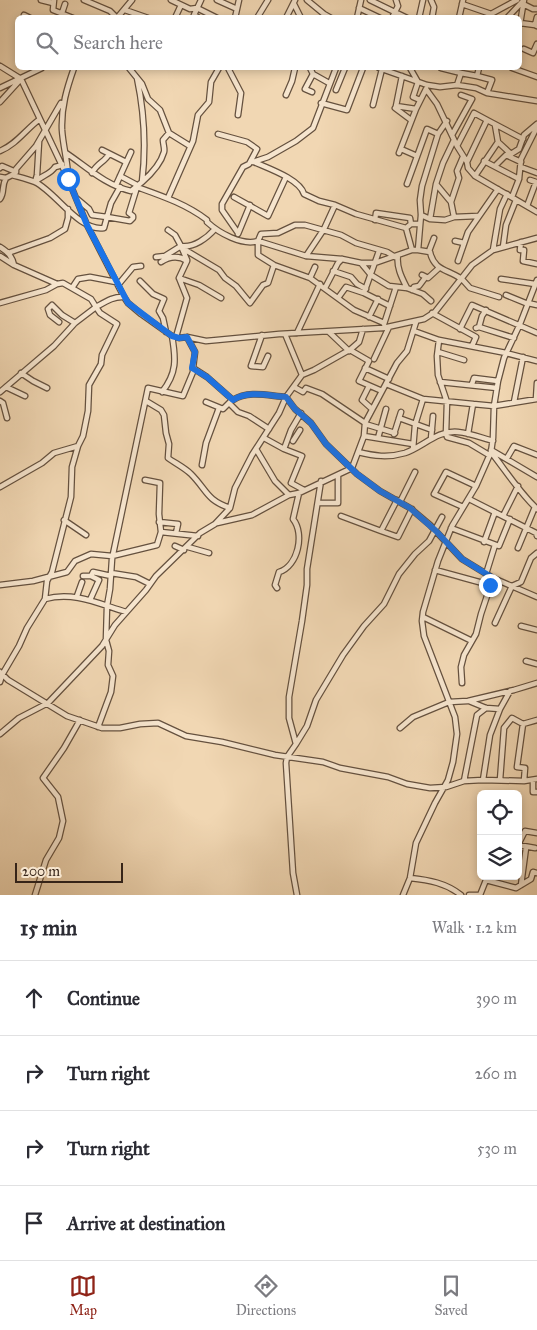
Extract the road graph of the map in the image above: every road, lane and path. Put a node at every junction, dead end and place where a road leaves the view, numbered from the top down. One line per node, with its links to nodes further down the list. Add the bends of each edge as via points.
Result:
1 (41, 0): 15 (street)
2 (84, 0): 29 (street)
3 (131, 0): 26 (street)
4 (171, 0): 21 (street)
5 (201, 0): 22 (street)
6 (217, 0): 24 (street)
7 (239, 0): 24 (street)
8 (268, 0): 36 (street)
9 (361, 0): 23 (street)
10 (370, 0): 27 (street)
11 (396, 0): 27 (street, via 398,6)
12 (423, 0): 44 (street)
13 (431, 0): 45 (street)
14 (517, 0): 48 (street)
15 (54, 1): 28 (street, via 53,10)
16 (310, 1): 39 (street)
17 (294, 2): 37 (street); 38 (street)
18 (462, 2): 46 (street); 47 (street)
19 (523, 2): 25 (street); 49 (street); 50 (street)
20 (65, 4): 28 (street)
21 (181, 5): 22 (street); 32 (street)
22 (197, 8): 33 (street); 34 (street)
23 (359, 8): 40 (street); 41 (street)
24 (237, 9): 35 (street)
25 (536, 9)
26 (125, 10): 30 (street); 31 (street)
27 (394, 11): 42 (street); 43 (street)
28 (62, 14)
29 (114, 15)
30 (120, 15)
31 (139, 15)
32 (176, 15)
33 (194, 15)
34 (211, 15)
35 (236, 15)
36 (259, 15)
37 (288, 15)
38 (300, 15)
39 (326, 15)
40 (358, 15)
41 (374, 15)
42 (393, 15)
43 (401, 15)
44 (420, 15)
45 (433, 15)
46 (460, 15)
47 (488, 15)
48 (492, 15)
49 (510, 15)
50 (521, 15)
51 (537, 17): 53 (street)
52 (522, 24): 53 (street)
53 (536, 26)
54 (537, 44): 55 (street, via 533,53)
55 (524, 49)
56 (0, 66): 79 (street)
57 (38, 70): 79 (street)
58 (73, 70): 94 (street)
59 (131, 70): 78 (street)
60 (218, 70): 119 (street, via 211,82 209,102 198,115)
61 (229, 70): 102 (street, via 241,93)
62 (295, 70): 91 (street)
63 (311, 70): 74 (street)
64 (335, 70): 83 (street)
65 (344, 70): 88 (street)
66 (362, 70): 98 (street, via 347,110)
67 (381, 70): 99 (street)
68 (386, 70): 75 (street)
69 (413, 70): 82 (street)
70 (449, 70): 73 (street)
71 (478, 70): 76 (street)
72 (518, 70): 77 (street)
73 (461, 73): 76 (street); 84 (street)
74 (313, 74): 83 (street); 89 (street, via 305,89)
75 (402, 76): 82 (street); 100 (street)
76 (477, 76): 80 (street)
77 (537, 77)
78 (137, 78): 112 (street, via 148,99 160,110); 148 (street, via 144,153)
79 (21, 79): 86 (street); 97 (street); 104 (street)
80 (492, 80): 81 (street); 90 (street)
81 (499, 81)
82 (418, 82): 85 (street); 95 (street, via 413,97)
83 (329, 83): 98 (street)
84 (458, 85): 85 (street); 87 (street)
85 (426, 87): 95 (street); 107 (street)
86 (0, 88)
87 (476, 88): 90 (street); 93 (street)
88 (336, 90)
89 (312, 92)
90 (487, 93): 96 (street)
91 (286, 95)
92 (461, 96): 93 (street)
93 (472, 99): 116 (street)
94 (63, 100): 111 (street); 123 (street, via 62,132)
95 (420, 100): 101 (street)
96 (537, 101)
97 (0, 102)
98 (321, 103): 131 (street, via 313,128 268,157)
99 (373, 105)
100 (396, 107): 101 (street); 103 (street); 105 (street)
101 (416, 109): 105 (street)
102 (238, 115)
103 (394, 115)
104 (40, 119): 111 (street); 121 (street, via 23,136)
105 (411, 120): 126 (street, via 400,151)
106 (487, 120): 109 (street); 120 (street, via 474,113); 130 (street)
107 (447, 121): 114 (street); 116 (street)
108 (537, 124): 117 (street)
109 (495, 125): 117 (street); 118 (street)
110 (537, 128): 133 (street)
111 (45, 129): 115 (street); 132 (street)
112 (170, 132): 119 (street); 148 (street, via 163,140 165,150 160,159)
113 (218, 134): 131 (street, via 247,142 257,149)
114 (438, 134): 126 (street, via 427,129); 166 (street, via 422,186)
115 (39, 138): 136 (street, via 16,172); 147 (street)
116 (453, 138): 120 (street); 150 (street)
117 (523, 139): 118 (street, via 519,149 511,154)
118 (498, 142): 128 (street)
119 (190, 146): 157 (street)
120 (457, 146): 127 (street)
121 (0, 150)
122 (102, 150): 125 (street)
123 (66, 152): 137 (street); 144 (street)
124 (131, 152): 129 (street)
125 (109, 154): 129 (street); 137 (street)
126 (417, 156): 149 (street)
127 (463, 156): 130 (street); 160 (street)
128 (484, 161): 134 (street); 140 (street)
129 (126, 162): 139 (street)
130 (467, 162): 140 (street)
131 (251, 163): 143 (street); 179 (street, via 243,167 222,204 222,210)
132 (62, 164): 144 (street); 147 (street)
133 (521, 165): 134 (street, via 506,155); 138 (street); 145 (street)
134 (495, 166): 145 (street)
135 (0, 168): 136 (street)
136 (9, 170): 142 (street)
137 (92, 172): 151 (street)
138 (537, 174)
139 (120, 176): 151 (street); 152 (street)
140 (475, 176): 153 (street)
141 (0, 177): 142 (street)
142 (8, 177): 147 (street, via 12,175); 159 (street, via 2,184)
143 (286, 177): 161 (street, via 303,188 304,194); 162 (street, via 268,216)
144 (68, 179): 155 (street)
145 (519, 179): 158 (street)
146 (530, 180): 163 (street, via 536,182)
147 (34, 182): 164 (street)
148 (142, 182): 152 (street)
149 (407, 184)
150 (436, 184): 160 (street); 170 (street)
151 (118, 186): 152 (street, via 131,191); 168 (street)
152 (138, 187): 157 (street); 168 (street, via 129,213 133,216 130,221)
153 (498, 189): 154 (street); 167 (street)
154 (506, 194): 158 (street); 193 (street)
155 (75, 197): 168 (street, via 92,215); 174 (street)
156 (234, 197): 162 (street)
157 (168, 198): 176 (street, via 190,208)
158 (514, 198): 163 (street); 189 (street)
159 (0, 199)
160 (451, 202): 169 (street)
161 (334, 205): 171 (street); 177 (street)
162 (250, 206): 179 (street)
163 (527, 206): 165 (street)
164 (68, 208): 174 (street); 195 (street, via 64,229 50,238)
165 (537, 212)
166 (421, 215): 170 (street); 173 (street)
167 (478, 216): 169 (street); 186 (street)
168 (107, 217): 174 (street, via 104,228)
169 (454, 217): 170 (street)
170 (430, 219)
171 (375, 220): 172 (street, via 376,213 410,218); 175 (street)
172 (410, 224): 173 (street); 175 (street)
173 (420, 224): 192 (street)
174 (87, 225): 221 (street)
175 (406, 228): 191 (street)
176 (215, 229): 182 (street); 188 (street, via 207,238)
177 (324, 229): 184 (street, via 295,225 278,233 261,234); 190 (street); 198 (street)
178 (168, 230): 188 (street, via 175,235)
179 (238, 234): 182 (street)
180 (434, 238): 194 (street)
181 (537, 238): 185 (street)
182 (236, 239): 184 (street)
183 (454, 240): 186 (street)
184 (258, 241): 198 (street); 209 (street, via 258,255)
185 (521, 242): 189 (street); 208 (street, via 524,261)
186 (464, 243): 203 (street)
187 (0, 247): 195 (street)
188 (181, 247): 197 (street); 202 (street); 209 (street, via 219,270 250,303 262,284 268,282)
189 (503, 247): 193 (street)
190 (379, 250): 199 (street); 206 (street)
191 (412, 250): 192 (street); 199 (street)
192 (418, 250): 194 (street)
193 (493, 250): 217 (street)
194 (429, 251): 212 (street)
195 (8, 253): 207 (street)
196 (0, 256): 207 (street)
197 (167, 256): 200 (street); 202 (street, via 182,257); 204 (street)
198 (306, 256): 201 (street)
199 (397, 256): 206 (street); 227 (street, via 401,276)
200 (156, 257)
201 (342, 259): 205 (street); 213 (street)
202 (187, 261): 215 (street)
203 (458, 261)
204 (161, 262)
205 (361, 263): 206 (street); 214 (street)
206 (375, 263): 214 (street)
207 (14, 264): 222 (street)
208 (537, 264)
209 (274, 265): 216 (street)
210 (141, 266): 221 (street, via 133,267)
211 (316, 267): 216 (street)
212 (439, 268): 217 (street); 227 (street, via 428,278 423,276 419,286)
213 (333, 271): 226 (street); 228 (street, via 351,277)
214 (371, 275): 224 (street); 228 (street)
215 (179, 278): 231 (street); 259 (street, via 187,298)
216 (310, 278): 223 (street)
217 (460, 278): 233 (street, via 470,288); 242 (street)
218 (501, 279): 220 (street)
219 (140, 281): 253 (street, via 153,294 164,299 159,311)
220 (536, 282): 237 (street)
221 (117, 283): 225 (street, via 84,277 78,279); 230 (street)
222 (58, 284): 225 (street); 236 (street)
223 (320, 284): 226 (street); 255 (street)
224 (396, 287): 227 (street); 239 (street)
225 (72, 288): 240 (street, via 91,299)
226 (325, 288): 232 (street)
227 (410, 289): 235 (street)
228 (365, 291): 232 (street, via 346,287); 234 (street)
229 (506, 295): 237 (street)
230 (124, 297): 240 (street, via 112,298); 253 (street)
231 (221, 298)
232 (338, 298): 243 (street)
233 (499, 298)
234 (378, 300): 239 (street); 243 (street)
235 (431, 301)
236 (0, 303)
237 (528, 303): 238 (street); 247 (street)
238 (537, 305)
239 (390, 306): 248 (street)
240 (96, 307): 246 (street); 326 (street, via 117,324 89,385 88,411)
241 (486, 310): 247 (street); 251 (street, via 472,305); 261 (street, via 478,327)
242 (432, 313): 245 (street); 251 (street)
243 (368, 317): 248 (street)
244 (59, 322): 246 (street, via 50,315 48,309 52,305)
245 (416, 322): 249 (street); 252 (street)
246 (75, 323): 274 (street, via 54,346)
247 (520, 324): 256 (street); 261 (street)
248 (383, 325): 249 (street); 250 (street)
249 (389, 327): 269 (street)
250 (363, 329): 254 (street); 264 (street, via 359,342)
251 (460, 329): 263 (street, via 476,337)
252 (414, 331): 262 (street); 276 (street, via 407,351)
253 (166, 332): 259 (street)
254 (329, 332): 255 (street); 264 (street)
255 (297, 333): 257 (street)
256 (537, 333)
257 (285, 334): 258 (street); 275 (street)
258 (262, 335): 260 (street, via 206,341); 267 (street, via 251,366 263,367)
259 (174, 336): 260 (street); 289 (street, via 174,367)
260 (187, 337): 272 (street, via 195,352)
261 (514, 338): 266 (street)
262 (439, 340): 263 (street); 265 (street)
263 (472, 346): 266 (street)
264 (349, 350): 273 (street, via 369,361); 275 (street)
265 (438, 352): 270 (street); 278 (street)
266 (506, 353): 268 (street); 277 (street)
267 (268, 356)
268 (523, 357): 271 (street); 299 (street)
269 (374, 359)
270 (464, 360)
271 (537, 361)
272 (192, 368): 289 (street, via 183,396); 297 (street, via 207,377)
273 (365, 368): 276 (street); 282 (street, via 358,381)
274 (21, 373): 283 (street); 285 (street)
275 (302, 375): 284 (street)
276 (389, 379): 280 (street)
277 (498, 381): 281 (street, via 474,378); 286 (street)
278 (440, 382): 281 (street); 298 (street)
279 (537, 383): 293 (street)
280 (386, 384): 287 (street); 292 (street)
281 (472, 384): 286 (street)
282 (369, 386): 287 (street); 304 (street, via 362,400)
283 (6, 387): 288 (street); 290 (street)
284 (294, 387): 291 (street); 310 (street, via 303,392 306,388 322,394)
285 (47, 388)
286 (496, 388): 301 (street)
287 (382, 391): 304 (street)
288 (0, 392)
289 (162, 392): 295 (street, via 148,388)
290 (25, 396)
291 (286, 397): 297 (street, via 251,394); 306 (street); 312 (street)
292 (423, 399): 298 (street); 311 (street)
293 (536, 399): 299 (street)
294 (0, 401): 308 (street)
295 (146, 401): 351 (street, via 161,410 164,416 168,458 193,476 214,501); 381 (street)
296 (206, 402): 302 (street)
297 (231, 402): 302 (street, via 223,409); 312 (street, via 238,412)
298 (446, 402): 300 (street); 317 (street)
299 (514, 402): 301 (street)
300 (473, 404): 301 (street); 318 (street)
301 (494, 406): 325 (street)
302 (219, 408): 334 (street, via 206,443)
303 (386, 408): 313 (street)
304 (372, 409): 310 (street)
305 (401, 412): 309 (street)
306 (301, 413): 314 (street); 335 (street, via 326,444)
307 (433, 416): 315 (street)
308 (7, 418)
309 (399, 418): 311 (street); 316 (street)
310 (365, 424): 313 (street); 319 (street)
311 (415, 424): 315 (street); 327 (street)
312 (269, 429): 320 (street)
313 (380, 429): 316 (street); 321 (street)
314 (291, 430): 324 (street, via 299,432); 329 (street)
315 (432, 430): 322 (street)
316 (394, 433): 323 (street)
317 (446, 434): 318 (street); 322 (street); 331 (street)
318 (468, 434): 325 (street)
319 (364, 436): 321 (street); 330 (street)
320 (264, 438): 328 (street); 329 (street)
321 (378, 438): 323 (street)
322 (431, 439): 327 (street)
323 (392, 440): 327 (street)
324 (293, 441)
325 (493, 441): 331 (street)
326 (78, 446): 343 (street, via 54,453); 359 (street, via 72,467 71,497)
327 (413, 447): 330 (street, via 392,456 378,457)
328 (256, 449): 346 (street, via 275,481); 351 (street, via 235,488)
329 (284, 449): 344 (street, via 302,456 291,483)
330 (358, 452): 335 (street)
331 (490, 452): 333 (street); 341 (street); 342 (street)
332 (537, 455): 333 (street, via 514,446)
333 (506, 458): 338 (street)
334 (202, 466)
335 (352, 468): 337 (street); 348 (street, via 380,491)
336 (415, 472): 348 (street)
337 (338, 476): 340 (street); 349 (street, via 338,503)
338 (537, 477)
339 (145, 480): 360 (street, via 160,483)
340 (322, 481): 344 (street); 349 (street)
341 (476, 486): 347 (street); 350 (street, via 446,472 434,494)
342 (518, 486): 352 (street); 356 (street)
343 (0, 487)
344 (304, 490): 345 (street)
345 (299, 493): 346 (street); 373 (street, via 293,519 298,526)
346 (289, 495): 361 (street, via 252,515)
347 (468, 499): 350 (street); 354 (street)
348 (399, 501): 353 (street); 364 (street)
349 (319, 503): 376 (street)
350 (463, 507): 362 (street)
351 (230, 508): 361 (street)
352 (536, 508): 363 (street)
353 (412, 509): 364 (street, via 398,537); 365 (street)
354 (495, 512): 356 (street); 371 (street)
355 (341, 516): 364 (street)
356 (504, 516): 358 (street)
357 (442, 517): 365 (street)
358 (510, 519): 363 (street); 374 (street, via 499,546)
359 (64, 520): 368 (street); 387 (street)
360 (160, 522): 366 (street); 367 (street, via 178,524)
361 (216, 523): 369 (street)
362 (451, 528): 371 (street); 372 (street)
363 (526, 528): 370 (street); 378 (street)
364 (381, 531)
365 (436, 531): 372 (street); 425 (street, via 415,554 384,604 343,655 316,700)
366 (161, 532): 367 (street); 381 (street, via 156,545)
367 (176, 533): 369 (street)
368 (86, 535)
369 (198, 536): 377 (street)
370 (537, 536)
371 (484, 542): 374 (street)
372 (445, 543): 382 (street); 384 (street, via 462,559)
373 (298, 544): 376 (street); 394 (street, via 291,564 276,578)
374 (495, 545): 384 (street)
375 (175, 546): 377 (street)
376 (311, 547): 425 (street, via 289,697)
377 (186, 548): 379 (street); 390 (street)
378 (518, 548)
379 (209, 553)
380 (537, 553): 393 (street, via 531,558 521,582)
381 (112, 556): 383 (street); 387 (street, via 91,554 75,560 67,572)
382 (435, 570): 392 (street); 401 (street)
383 (111, 574): 386 (street, via 93,572); 390 (street, via 136,577); 399 (street)
384 (486, 574): 388 (street)
385 (83, 576): 386 (street)
386 (91, 576): 398 (street, via 99,580)
387 (49, 578): 391 (street); 397 (street)
388 (493, 578): 392 (street); 393 (street)
389 (82, 582): 395 (street)
390 (150, 584): 400 (street)
391 (0, 585)
392 (490, 585): 406 (street)
393 (512, 586): 396 (street); 402 (street)
394 (278, 588)
395 (76, 596): 397 (street); 398 (street)
396 (537, 597)
397 (45, 599): 409 (street)
398 (90, 600): 399 (street)
399 (106, 606): 400 (street); 405 (street)
400 (126, 612): 405 (street)
401 (422, 618): 406 (street); 415 (street, via 424,636)
402 (495, 624)
403 (521, 626): 404 (street)
404 (537, 630)
405 (106, 640): 416 (street); 422 (street, via 108,664 113,676 111,692)
406 (472, 641): 412 (street, via 461,667)
407 (526, 660): 408 (street)
408 (537, 664)
409 (1, 673): 410 (street); 416 (street)
410 (0, 682)
411 (537, 683): 413 (street)
412 (462, 684)
413 (510, 691): 414 (street); 418 (street)
414 (468, 701): 415 (street); 417 (street)
415 (449, 702): 423 (street, via 414,717); 432 (street, via 457,734)
416 (48, 703): 419 (street, via 67,716); 424 (street, via 19,718)
417 (486, 708): 418 (street); 430 (street, via 477,715)
418 (500, 709): 427 (street, via 490,735)
419 (80, 720): 422 (street); 444 (street, via 43,778 58,797 62,821 59,838 46,860)
420 (537, 720): 421 (street)
421 (523, 724): 428 (street, via 512,718 504,728); 431 (street, via 516,766 525,768)
422 (98, 727): 426 (street, via 106,729 158,723 186,736)
423 (400, 728)
424 (0, 734)
425 (296, 744): 426 (street)
426 (287, 757): 432 (street, via 323,762 406,784); 445 (street)
427 (483, 780): 428 (street); 430 (street)
428 (500, 780): 431 (street)
429 (535, 780): 431 (street); 433 (street, via 532,792)
430 (464, 781): 432 (street)
431 (524, 781)
432 (446, 787): 440 (street, via 416,843)
433 (537, 792)
434 (537, 833): 435 (street, via 526,831)
435 (522, 838)
436 (522, 846): 437 (street)
437 (526, 848): 438 (street); 443 (street)
438 (535, 848)
439 (537, 873): 443 (street, via 532,872 531,879)
440 (410, 878): 446 (street); 447 (street, via 450,886)
441 (485, 880): 448 (street, via 480,895)
442 (492, 880): 443 (street, via 516,888)
443 (521, 885)
444 (35, 895)
445 (297, 895)
446 (403, 895)
447 (461, 895)
448 (469, 895)

